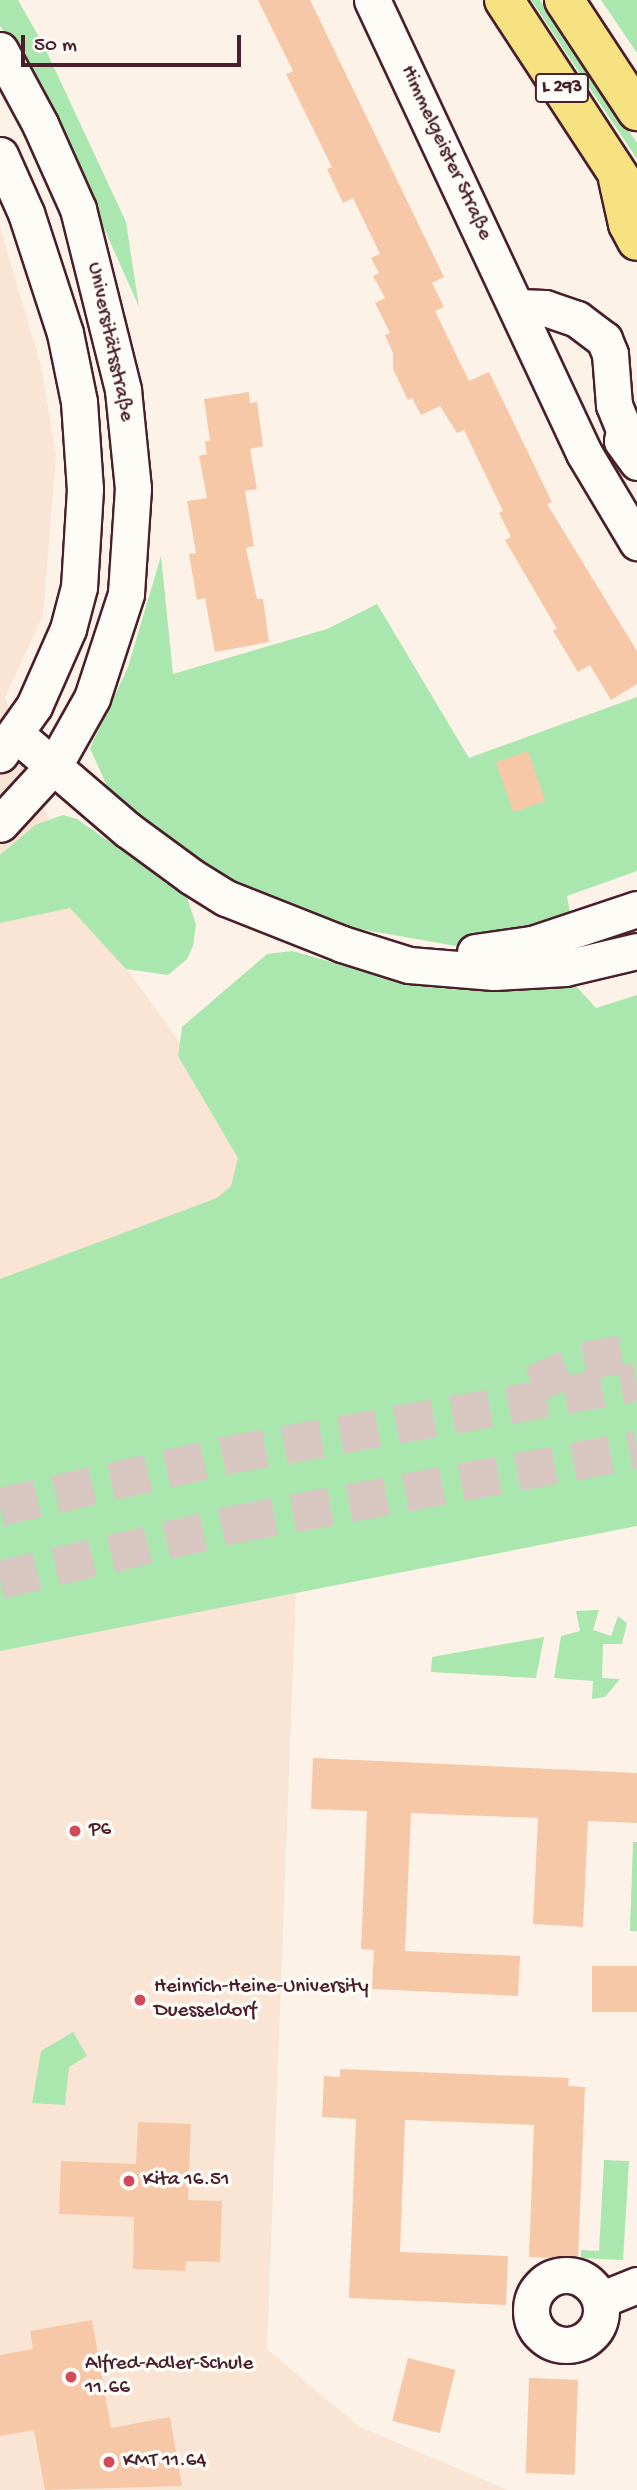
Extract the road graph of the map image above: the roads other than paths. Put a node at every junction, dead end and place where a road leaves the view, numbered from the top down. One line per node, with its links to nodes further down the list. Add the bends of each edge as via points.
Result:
1 (372, 0): 9 (street, Himmelgeister Straße)
2 (505, 0): 7 (highway, L 293)
3 (564, 0): 5 (highway, L 293)
4 (0, 50): 16 (street, Universitätsstraße, via 78,209 123,390 129,435 132,540 126,594 92,698)
5 (637, 111)
6 (0, 155): 15 (street, Universitätsstraße, via 26,213 65,333 79,402 85,489 79,587 68,629 50,676)
7 (627, 190): 8 (highway, via 624,214)
8 (637, 241)
9 (517, 307): 10 (street, Himmelgeister Straße); 11 (street, via 545,308 578,319 599,333 610,354)
10 (562, 404): 11 (street, via 597,398); 13 (street, Himmelgeister Straße)
11 (614, 405): 12 (street)
12 (630, 452): 13 (street)
13 (584, 453): 14 (street, Himmelgeister Straße)
14 (637, 542)
15 (8, 744): 16 (street, Universitätsstraße)
16 (55, 764): 17 (street, Universitätsstraße); 19 (street, Universitätsstraße, via 128,830 192,877 226,898)
17 (0, 824)
18 (637, 909): 19 (street, Universitätsstraße, via 532,944 494,951 451,954)
19 (342, 944): 20 (street, Universitätsstraße, via 410,965 494,972 565,968)
20 (637, 951)
21 (637, 2285): 22 (street)
22 (600, 2300)

